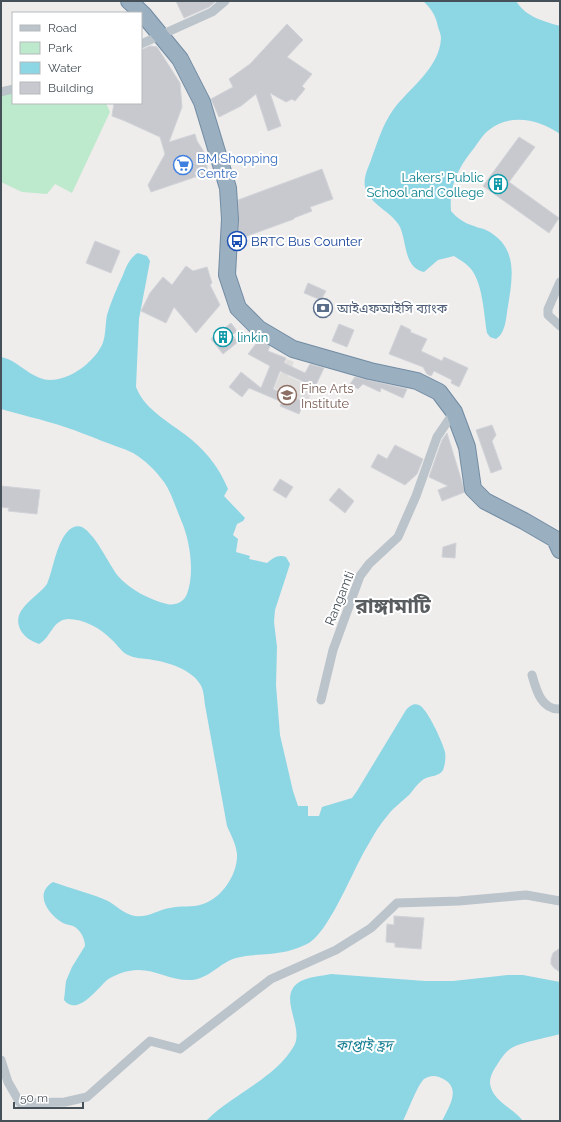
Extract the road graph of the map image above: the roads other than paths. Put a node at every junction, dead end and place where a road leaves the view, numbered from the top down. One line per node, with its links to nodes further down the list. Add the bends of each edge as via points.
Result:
1 (129, 1): 3 (highway)
2 (225, 1): 5 (street, via 212,12)
3 (141, 12)
4 (142, 13): 5 (highway)
5 (160, 36): 6 (street); 11 (highway, via 180,59 202,102 228,188 230,219 227,275 238,308 259,330 293,349 417,381 439,392)
6 (142, 44)
7 (12, 89): 8 (street)
8 (1, 92)
9 (560, 282): 10 (street, via 548,309 548,315)
10 (560, 326)
11 (454, 412): 12 (highway, via 467,447 473,488 485,501); 14 (street, Rangamti, via 437,437 398,537 360,576 333,650)
12 (558, 540)
13 (532, 675): 15 (street, via 538,696 547,705)
14 (321, 700)
15 (560, 709)
16 (560, 901): 17 (street, via 526,895 397,903 371,928 336,950 271,979 180,1049 150,1041 87,1097 65,1102 20,1103 8,1082)
17 (1, 1060)

